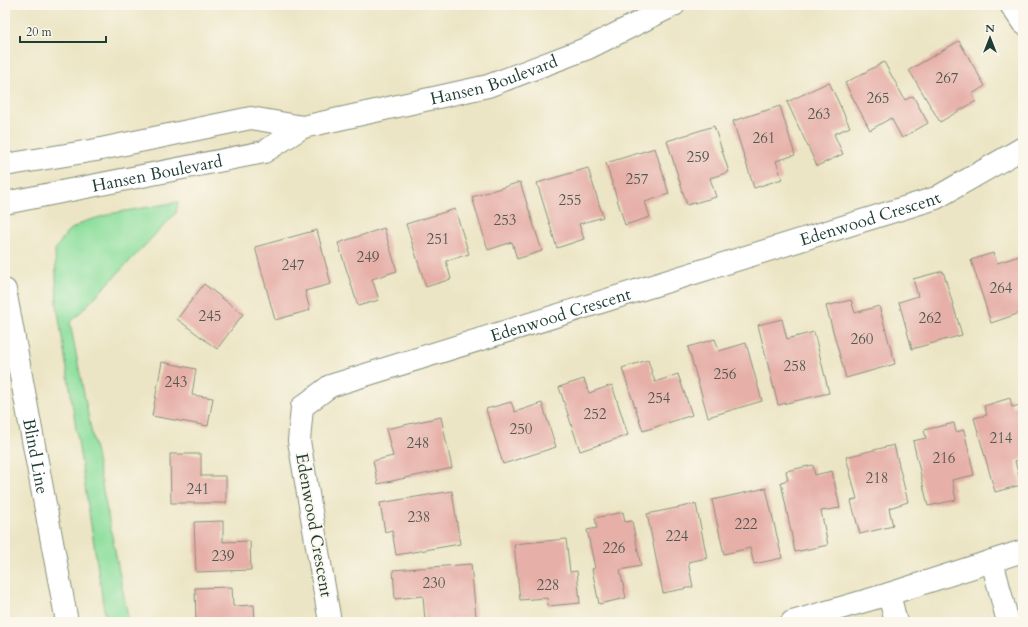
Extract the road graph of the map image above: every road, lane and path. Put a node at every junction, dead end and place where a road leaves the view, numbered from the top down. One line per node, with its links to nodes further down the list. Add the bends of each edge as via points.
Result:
1 (674, 5): 4 (street, Hansen Boulevard, via 588,48 488,86)
2 (1011, 5): 3 (street)
3 (1023, 23)
4 (303, 127): 6 (street, Hansen Boulevard, via 251,118 96,150); 7 (street, Hansen Boulevard, via 264,152)
5 (1023, 148): 13 (street, Edenwood Crescent, via 936,198 330,386 302,407 299,442)
6 (5, 165)
7 (5, 203)
8 (5, 290): 12 (street, Blind Line)
9 (1023, 551): 10 (street)
10 (992, 561): 11 (street); 16 (street)
11 (889, 594): 14 (street); 15 (street)
12 (67, 622)
13 (330, 622)
14 (792, 622)
15 (896, 622)
16 (1008, 622)

